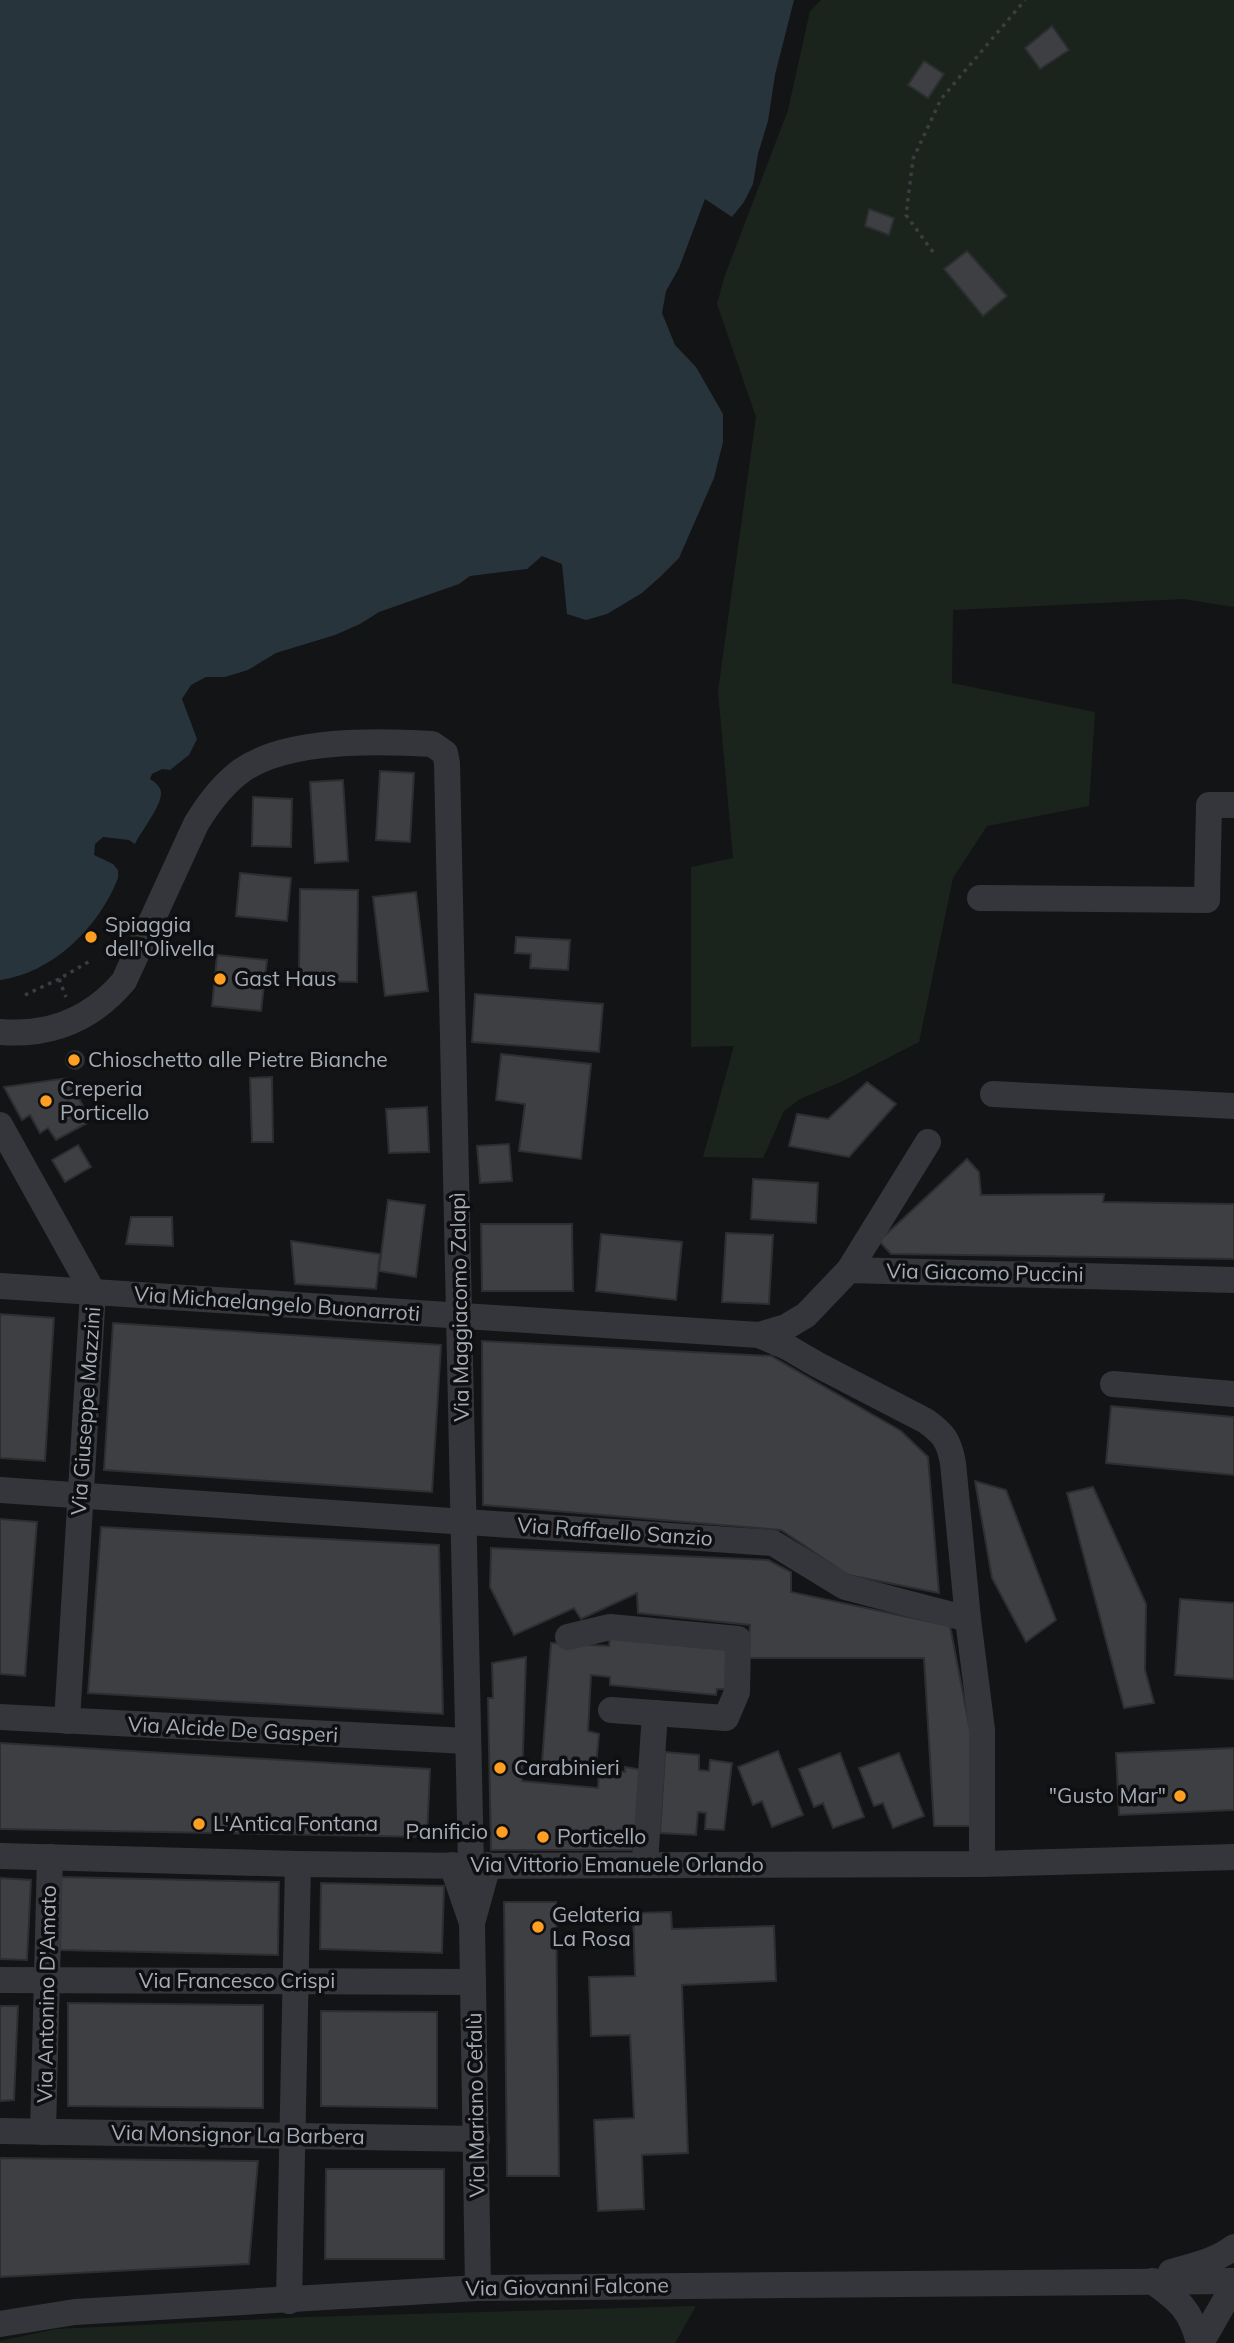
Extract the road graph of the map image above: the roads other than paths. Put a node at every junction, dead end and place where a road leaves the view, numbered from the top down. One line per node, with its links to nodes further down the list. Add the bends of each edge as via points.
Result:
1 (1234, 805): 2 (street, via 1209,805 1208,900)
2 (980, 898)
3 (0, 1032): 12 (street, Via Maggiacomo Zalapì, via 47,1031 75,1021 111,996 124,981 196,824 211,801 242,771 279,754 338,743 427,744 442,750 447,763)
4 (993, 1094): 5 (street)
5 (1234, 1106)
6 (0, 1125): 11 (street, Via Giuseppe Mazzini)
7 (928, 1142): 8 (street)
8 (849, 1270): 9 (street, Via Giacomo Puccini); 13 (street, via 806,1315)
9 (1234, 1280)
10 (0, 1286): 11 (street, Via Michaelangelo Buonarroti)
11 (93, 1292): 12 (street, Via Michaelangelo Buonarroti); 17 (street, Via Giuseppe Mazzini)
12 (460, 1315): 13 (street, Via Michaelangelo Buonarroti); 18 (street, Via Maggiacomo Zalapì)
13 (759, 1335): 19 (street, via 940,1431 953,1463)
14 (1113, 1384): 15 (street)
15 (1234, 1394)
16 (0, 1490): 17 (street, Via Raffaello Sanzio)
17 (80, 1496): 18 (street, Via Raffaello Sanzio); 24 (street, Via Giuseppe Mazzini)
18 (464, 1521): 19 (street, Via Raffaello Sanzio, via 773,1543 845,1587); 25 (street, Via Maggiacomo Zalapì)
19 (968, 1619): 31 (street, via 982,1730)
20 (568, 1637): 22 (street, via 610,1627 738,1639 737,1692 726,1718)
21 (611, 1710): 22 (street)
22 (655, 1713): 29 (street)
23 (0, 1717): 24 (street, Via Alcide De Gasperi)
24 (67, 1721): 25 (street, Via Alcide De Gasperi)
25 (467, 1741): 32 (street, Via Maggiacomo Zalapì)
26 (0, 1856): 27 (street, Via Vittorio Emanuele Orlando)
27 (50, 1857): 30 (street, Via Vittorio Emanuele Orlando); 35 (street, Via Antonino D'Amato)
28 (1234, 1857): 31 (street, Via Vittorio Emanuele Orlando)
29 (645, 1863): 31 (street, Via Vittorio Emanuele Orlando); 32 (street, Via Vittorio Emanuele Orlando)
30 (298, 1864): 32 (street, Via Vittorio Emanuele Orlando); 36 (street)
31 (982, 1864)
32 (470, 1865): 33 (street, Via Mariano Cefalù); 33 (street, Via Mariano Cefalù)
33 (472, 1923): 37 (street, Via Mariano Cefalù)
34 (0, 1980): 35 (street, Via Francesco Crispi)
35 (47, 1980): 36 (street, Via Francesco Crispi); 39 (street, Via Antonino D'Amato)
36 (295, 1982): 37 (street, Via Francesco Crispi); 40 (street)
37 (473, 1982): 41 (street, Via Mariano Cefalù)
38 (0, 2131): 39 (street, Via Monsignor La Barbera)
39 (43, 2132): 40 (street, Via Monsignor La Barbera)
40 (292, 2136): 41 (street, Via Monsignor La Barbera); 46 (street)
41 (477, 2139): 45 (street, Via Mariano Cefalù)
42 (1234, 2247): 43 (street, Via Giovanni Falcone, via 1199,2265)
43 (1144, 2281): 44 (street, Via Giovanni Falcone); 45 (street, Via Giovanni Falcone); 49 (street, via 1179,2301)
44 (1234, 2283): 49 (street)
45 (478, 2288): 46 (street, Via Giovanni Falcone)
46 (289, 2301): 48 (street, Via Giovanni Falcone, via 75,2312)
47 (1234, 2319): 49 (street)
48 (0, 2324)
49 (1202, 2343)

